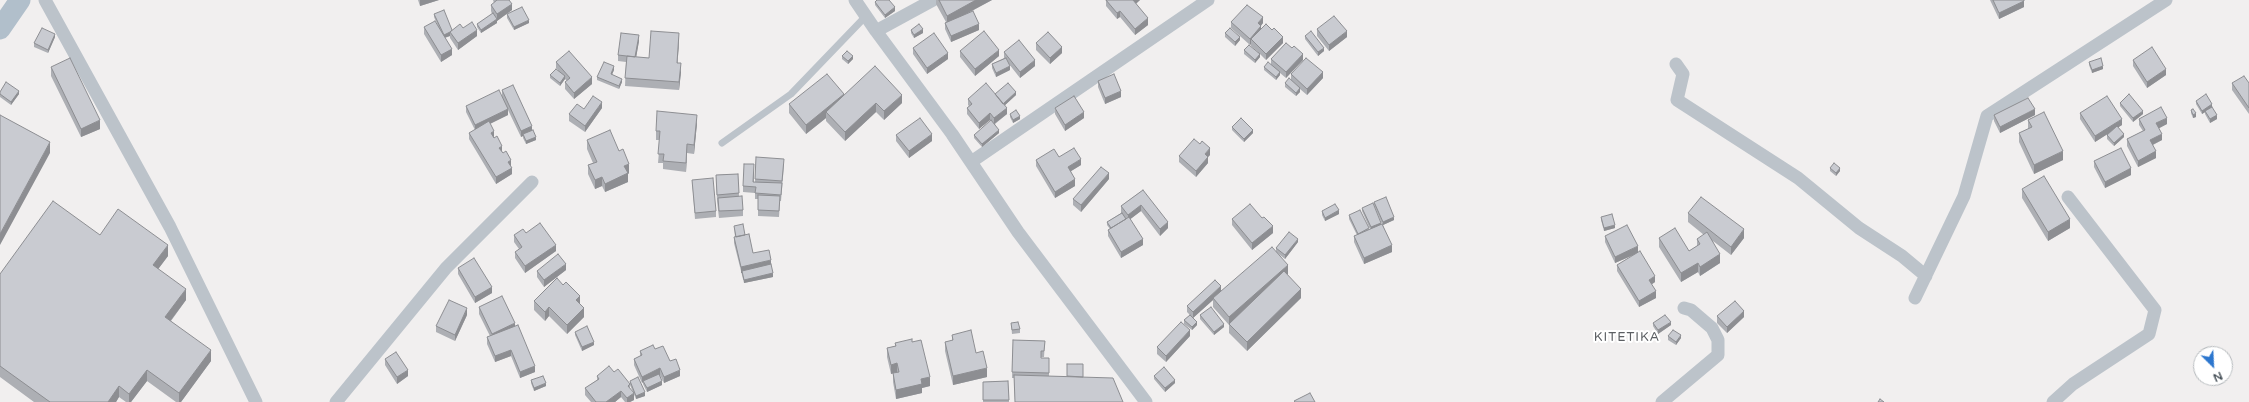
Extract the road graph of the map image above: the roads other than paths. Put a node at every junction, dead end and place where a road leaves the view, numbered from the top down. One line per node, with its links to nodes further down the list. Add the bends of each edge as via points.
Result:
1 (20, 0): 8 (main road)
2 (45, 0): 18 (street, via 170,227)
3 (856, 0): 7 (street)
4 (933, 0): 9 (street)
5 (1208, 0): 12 (street)
6 (2166, 0): 15 (street, via 1987,116 1964,196)
7 (866, 16): 9 (street); 11 (lane, via 791,94)
8 (0, 29)
9 (876, 31): 12 (street)
10 (1676, 64): 15 (street, via 1682,74 1677,100 1798,178 1859,228 1902,256)
11 (722, 143)
12 (971, 162): 20 (street, via 1018,232)
13 (532, 182): 19 (street, via 446,268)
14 (2068, 197): 22 (street, via 2155,310 2149,334 2073,384)
15 (1926, 276): 16 (street)
16 (1915, 298)
17 (1684, 308): 21 (street, via 1692,310 1712,328 1718,340 1718,355)
18 (256, 402)
19 (336, 402)
20 (1146, 402)
21 (1662, 402)
22 (2053, 402)

